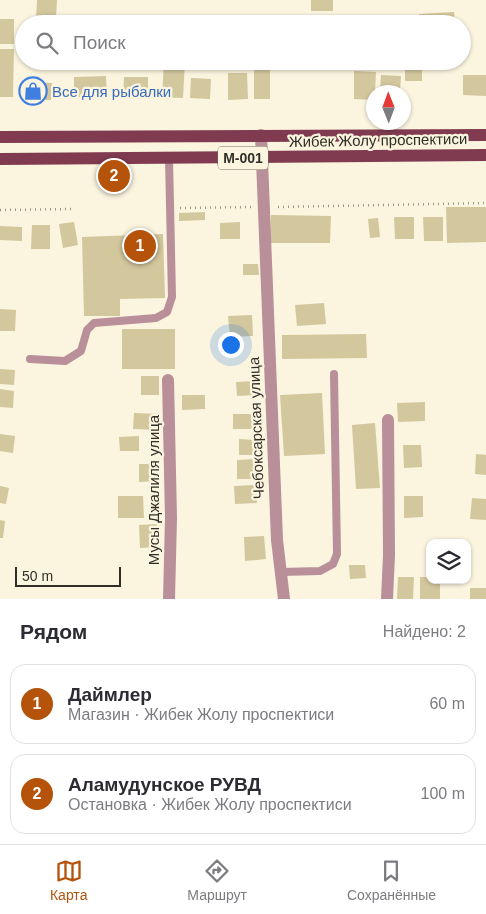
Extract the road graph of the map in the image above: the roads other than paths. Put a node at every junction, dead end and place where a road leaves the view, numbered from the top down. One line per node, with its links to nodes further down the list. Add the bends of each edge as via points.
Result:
1 (262, 135): 2 (main road, Жибек Жолу проспектиси / М-001); 3 (main road, Жибек Жолу проспектиси / М-001); 6 (street, Чебоксарская улица)
2 (486, 135)
3 (0, 136)
4 (486, 156): 6 (main road, Жибек Жолу проспектиси / М-001)
5 (169, 158): 6 (main road, Жибек Жолу проспектиси / М-001); 7 (main road, Жибек Жолу проспектиси / М-001); 8 (lane, via 172,297 167,312 156,318 94,323 87,330 80,350 66,361)
6 (262, 158): 12 (street, Чебоксарская улица, via 277,540)
7 (0, 159)
8 (30, 359)
9 (334, 374): 12 (lane, via 337,554 333,564 320,571)
10 (168, 380): 13 (street, Мусы Джалиля улица)
11 (388, 420): 15 (street)
12 (281, 572): 14 (street, Чебоксарская улица)
13 (169, 599)
14 (284, 599)
15 (387, 599)

